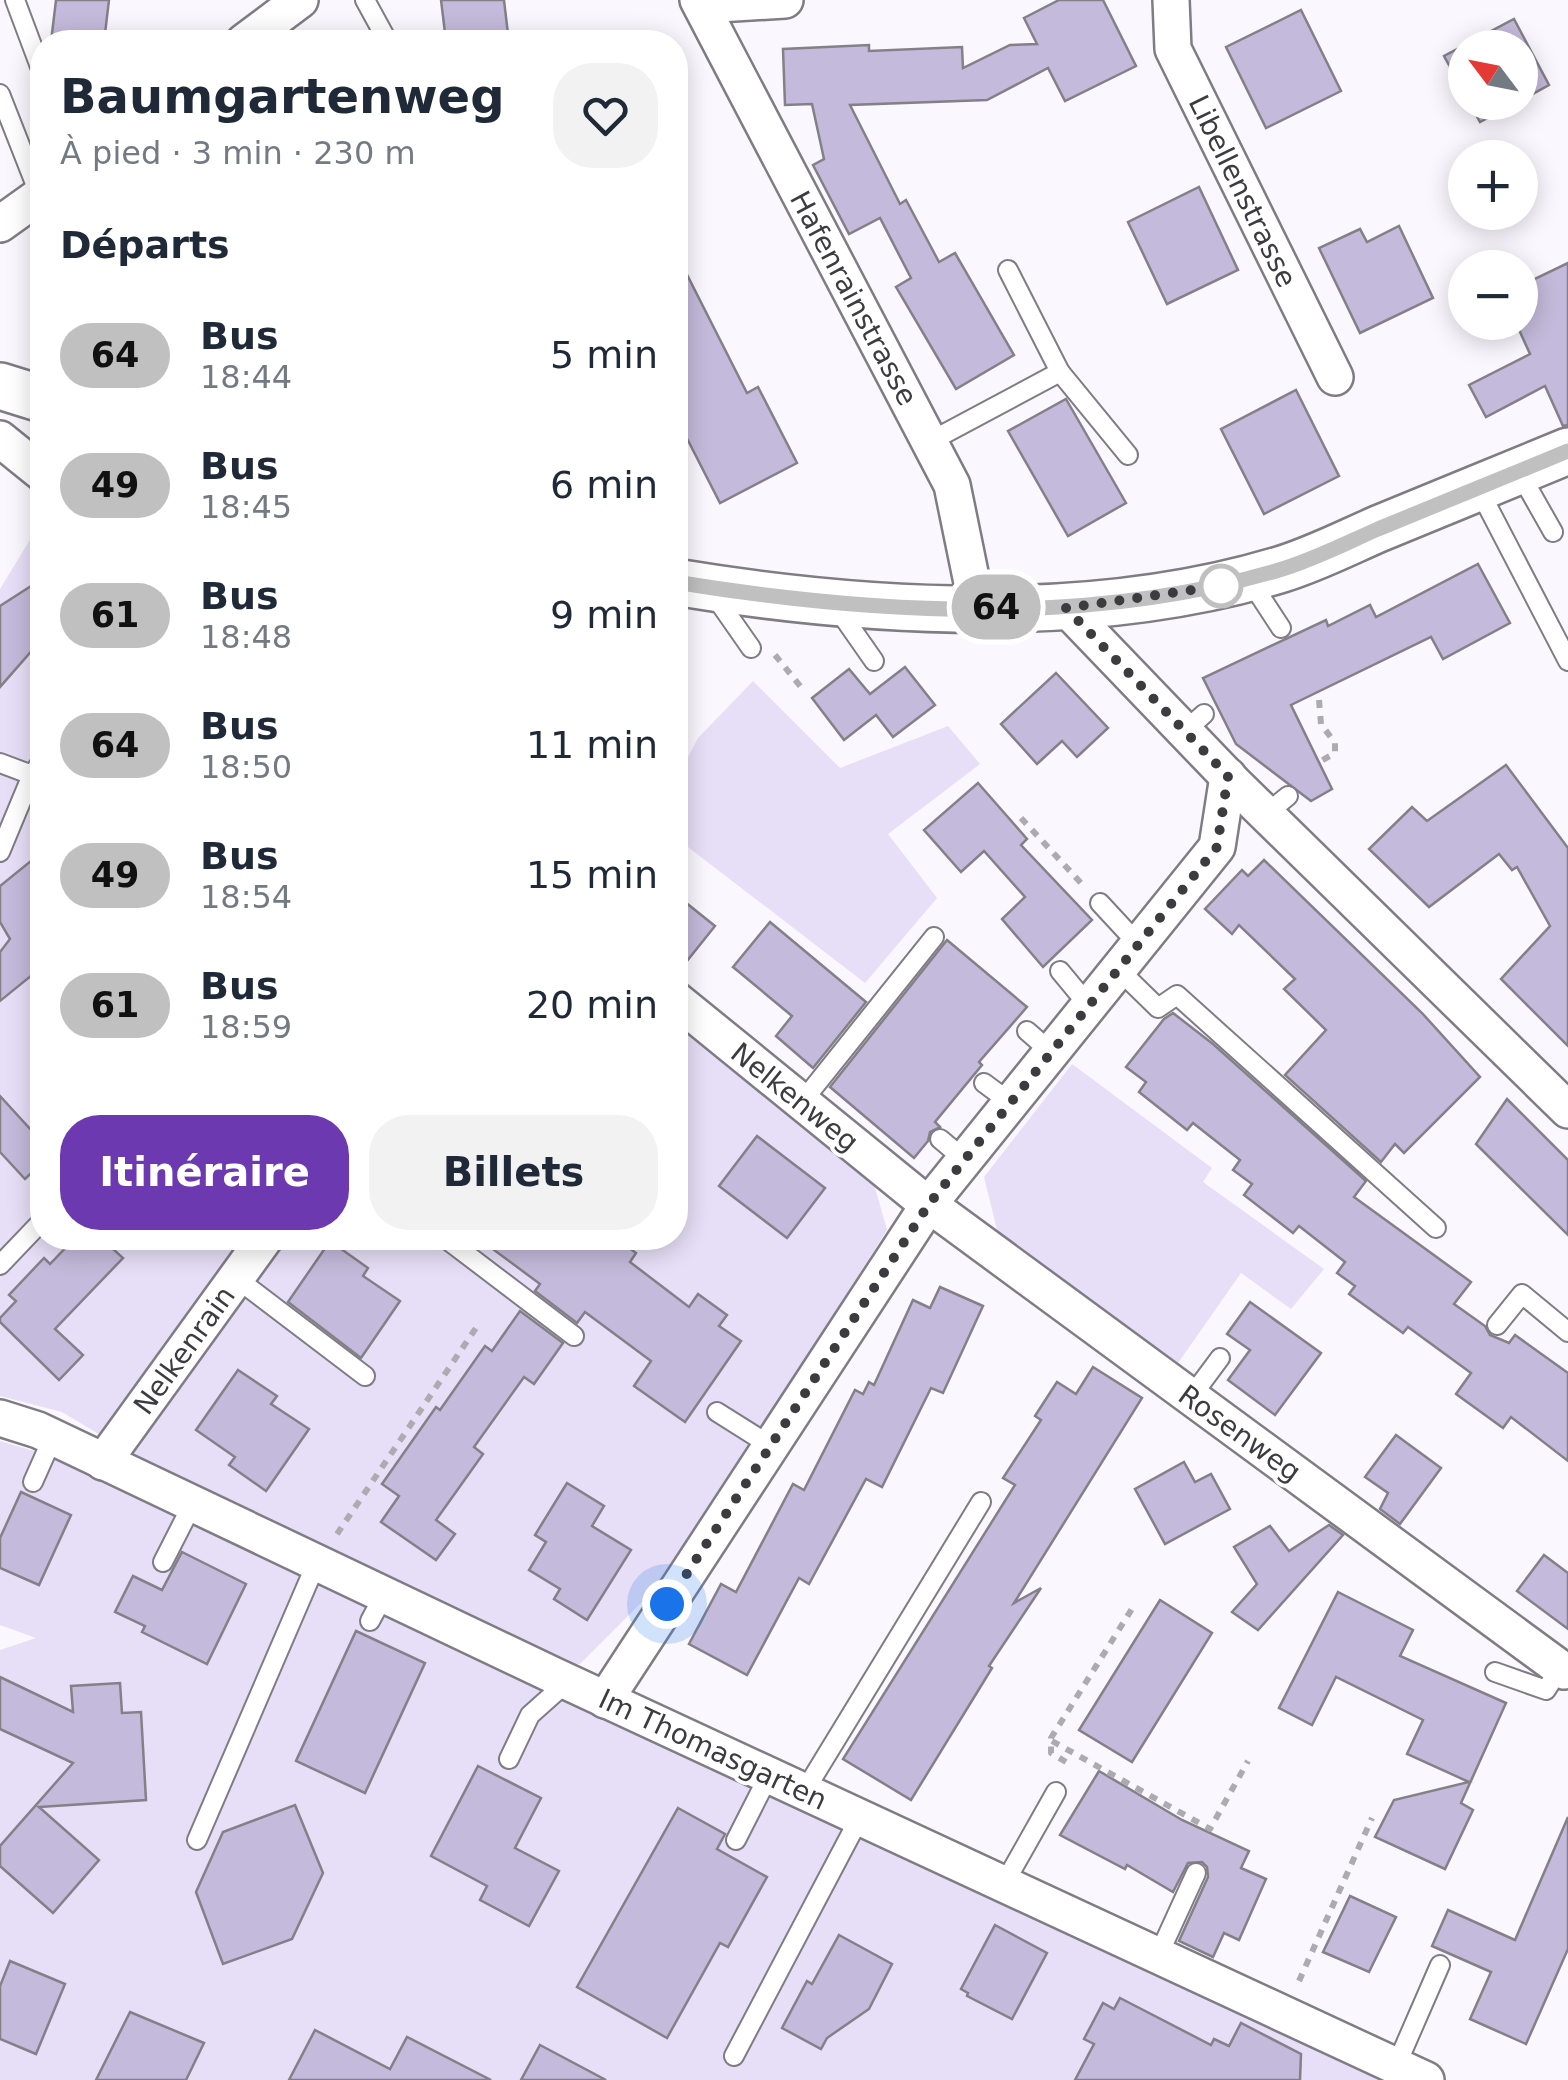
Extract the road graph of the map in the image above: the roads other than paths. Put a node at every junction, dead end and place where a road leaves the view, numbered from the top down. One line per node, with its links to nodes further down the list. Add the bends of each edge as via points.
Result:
1 (15, 0): 9 (lane)
2 (300, 0): 7 (street)
3 (365, 0): 8 (lane)
4 (785, 0): 6 (street)
5 (1171, 0): 16 (street, Libellenstrasse, via 1173,49)
6 (700, 3): 20 (street, Hafenrainstrasse)
7 (260, 30)
8 (381, 30)
9 (30, 40)
10 (0, 94): 11 (lane)
11 (30, 168)
12 (30, 203): 13 (street)
13 (0, 224)
14 (1008, 270): 15 (lane)
15 (1060, 372): 20 (lane); 22 (lane)
16 (1335, 376)
17 (0, 386): 18 (street)
18 (30, 396)
19 (0, 439): 23 (street)
20 (930, 442): 30 (street, Hafenrainstrasse, via 952,485)
21 (1568, 450): 24 (street)
22 (1128, 455)
23 (30, 463)
24 (1518, 471): 25 (street); 26 (lane)
25 (1478, 488): 27 (street); 35 (lane)
26 (1553, 532)
27 (1248, 578): 31 (street); 32 (lane)
28 (692, 585): 29 (street); 33 (lane)
29 (834, 604): 30 (street); 34 (lane)
30 (977, 607): 31 (street)
31 (1066, 608): 38 (street, via 1194,722)
32 (1281, 628)
33 (750, 648)
34 (874, 661)
35 (1568, 661)
36 (0, 763): 37 (lane)
37 (30, 767)
38 (1228, 776): 43 (street, via 1217,847); 48 (street, via 1277,805)
39 (30, 784): 40 (lane)
40 (0, 852)
41 (1100, 903): 43 (lane)
42 (934, 937): 47 (lane)
43 (1128, 957): 45 (street); 50 (lane, via 1158,1008 1177,995)
44 (1060, 971): 45 (lane)
45 (1089, 1006): 49 (street, via 1039,1042 952,1149)
46 (688, 1010): 47 (street, Nelkenweg)
47 (802, 1102): 49 (street, Nelkenweg)
48 (1568, 1110)
49 (922, 1200): 61 (street, Rosenweg); 65 (street)
50 (1436, 1228)
51 (30, 1234): 54 (lane)
52 (257, 1250): 55 (street, Nelkenrain)
53 (461, 1250): 58 (lane)
54 (0, 1265)
55 (236, 1278): 60 (lane); 66 (street, Nelkenrain)
56 (1497, 1325): 57 (lane, via 1522,1294)
57 (1568, 1332)
58 (574, 1336)
59 (1220, 1358): 61 (lane)
60 (365, 1376)
61 (1191, 1397): 72 (street, Rosenweg)
62 (717, 1412): 65 (lane)
63 (0, 1418): 64 (street, Im Thomasgarten)
64 (53, 1437): 66 (street, Im Thomasgarten); 67 (lane)
65 (771, 1446): 75 (street)
66 (103, 1462): 69 (street, Im Thomasgarten)
67 (33, 1482)
68 (981, 1502): 78 (lane)
69 (192, 1504): 70 (lane); 71 (street, Im Thomasgarten)
70 (163, 1562)
71 (316, 1564): 74 (street, Im Thomasgarten, via 377,1608); 81 (lane)
72 (1562, 1669): 73 (lane, via 1546,1690)
73 (1494, 1672)
74 (567, 1682): 75 (street, Im Thomasgarten); 76 (lane, via 530,1715)
75 (605, 1700): 77 (street, Im Thomasgarten)
76 (508, 1759)
77 (769, 1775): 78 (street, Im Thomasgarten); 82 (lane)
78 (804, 1792): 80 (street, Im Thomasgarten)
79 (1056, 1792): 84 (lane)
80 (860, 1818): 84 (street, Im Thomasgarten); 87 (lane)
81 (197, 1840)
82 (736, 1840)
83 (1196, 1873): 85 (lane)
84 (1004, 1884): 85 (street, Im Thomasgarten)
85 (1158, 1956): 88 (street, Im Thomasgarten)
86 (1440, 1965): 88 (lane)
87 (734, 2056)
88 (1412, 2073)

